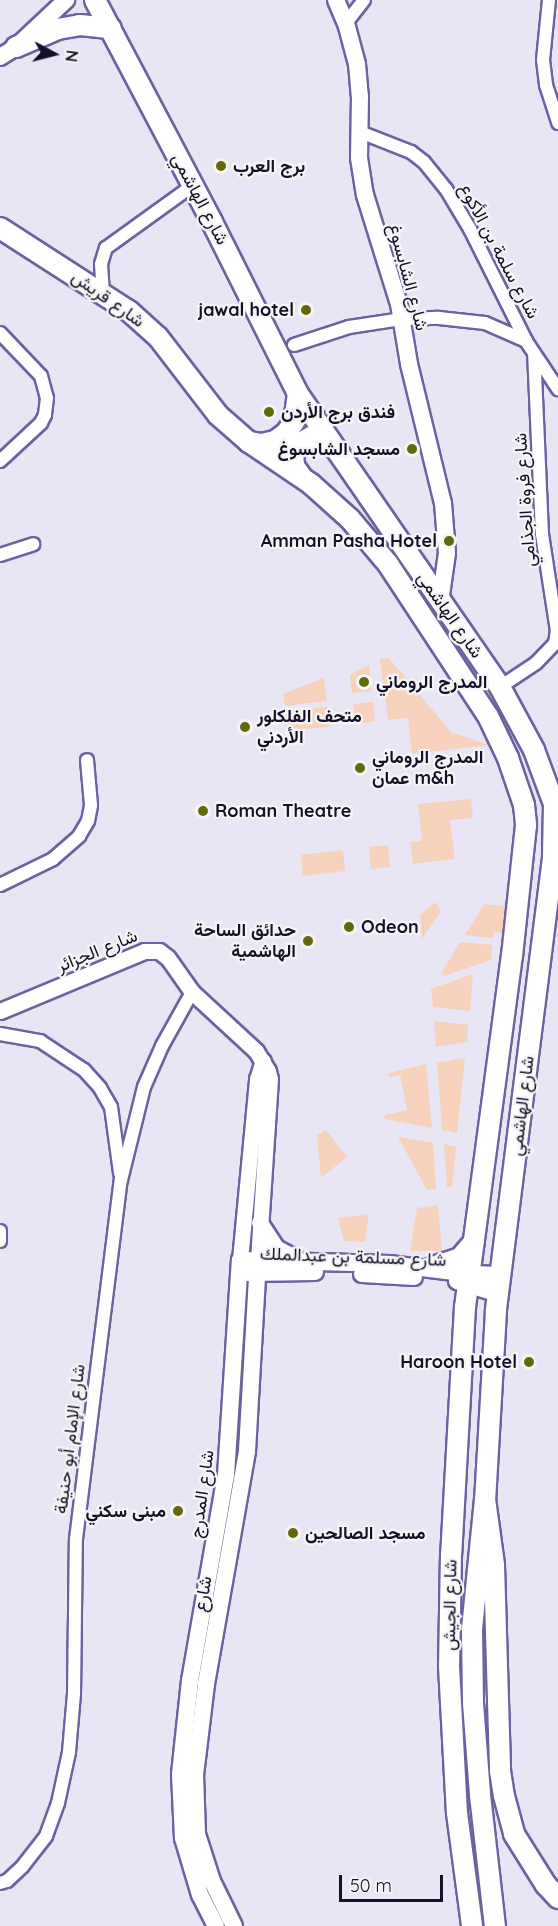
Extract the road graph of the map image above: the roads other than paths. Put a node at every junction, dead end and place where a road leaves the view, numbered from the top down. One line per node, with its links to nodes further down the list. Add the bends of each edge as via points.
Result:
1 (66, 0): 8 (main road)
2 (94, 0): 7 (main road, شارع الهاشمي)
3 (336, 0): 6 (main road, شارع الشابسوغ)
4 (364, 0): 6 (street)
5 (549, 0): 9 (street, via 543,60)
6 (346, 23): 10 (main road, شارع الشابسوغ, via 357,64)
7 (111, 28): 8 (main road, via 80,25 58,29); 11 (main road, شارع الهاشمي)
8 (8, 52)
9 (558, 123)
10 (360, 132): 14 (main road, شارع الشابسوغ, via 359,158 365,195); 16 (street, شارع سلمة بن الأكوع, via 411,152 446,189)
11 (192, 186): 13 (street, via 106,248 100,264); 20 (main road, شارع الهاشمي)
12 (0, 228): 13 (main road, شارع قريش)
13 (103, 293): 21 (main road, شارع قريش, via 158,337 218,415)
14 (402, 319): 16 (street, via 485,323); 17 (street, via 349,327); 27 (main road, شارع الشابسوغ, via 443,503 447,553)
15 (0, 333): 23 (street, via 41,376 47,398 41,423)
16 (526, 340): 18 (street, شارع سلمة بن الأكوع)
17 (294, 345)
18 (534, 354): 19 (street, شارع سلمة بن الأكوع); 28 (street, شارع فروة الجذامي, via 542,534 557,631 555,643 542,658)
19 (558, 389)
20 (298, 394): 21 (main road, via 294,423 286,433 275,441); 22 (main road, شارع الهاشمي)
21 (249, 442): 24 (main road, شارع الهاشمي)
22 (334, 447): 24 (main road, via 311,437 300,443 294,453 294,466); 27 (main road, شارع الهاشمي)
23 (0, 461)
24 (301, 476): 39 (main road, شارع الهاشمي, via 350,519 388,564 488,716 524,806 526,825 513,944)
25 (33, 544): 26 (street)
26 (0, 555)
27 (440, 602): 28 (main road, شارع الهاشمي)
28 (500, 687): 45 (main road, شارع الهاشمي, via 541,767 554,804 556,824)
29 (87, 760): 30 (street, via 91,805 79,836 53,859)
30 (0, 885)
31 (192, 992): 32 (street, شارع الجزائر, via 168,958 152,950); 34 (street); 35 (street, شارع الإمام أبو حنيفة, via 144,1087)
32 (0, 1011)
33 (0, 1034): 35 (street, via 40,1041 84,1070 100,1088 111,1107)
34 (263, 1061): 36 (street, via 270,1079); 41 (street, شارع المدرج, via 257,1079)
35 (121, 1180): 49 (street, شارع الإمام أبو حنيفة, via 76,1539 74,1694 69,1752 46,1836 22,1867 7,1881)
36 (260, 1223): 40 (main road, via 276,1248); 42 (street)
37 (0, 1231): 38 (street)
38 (0, 1241)
39 (474, 1242): 43 (main road, via 459,1258); 44 (main road, شارع الهاشمي)
40 (302, 1261): 42 (main road, شارع مسلمة بن عبدالملك); 43 (main road, شارع مسلمة بن عبدالملك)
41 (240, 1266): 42 (main road, شارع مسلمة بن عبدالملك); 47 (main road, شارع المدرج, via 226,1475)
42 (257, 1267): 44 (main road, شارع مسلمة بن عبدالملك); 47 (main road, شارع, via 247,1451)
43 (433, 1267): 44 (main road, شارع مسلمة بن عبدالملك)
44 (470, 1279): 45 (main road, شارع مسلمة بن عبدالملك); 53 (main road, شارع الجيش, via 465,1307 452,1542 449,1666 457,1813)
45 (500, 1285): 46 (main road, شارع الجيش)
46 (485, 1499): 50 (main road, via 494,1565 504,1796 514,1834); 54 (main road, شارع الجيش, via 472,1630 473,1692)
47 (208, 1632): 48 (main road, شارع المدرج, via 180,1809)
48 (190, 1836): 51 (main road, شارع المدرج, via 197,1886); 52 (main road)
49 (0, 1882)
50 (558, 1898)
51 (216, 1926)
52 (234, 1926)
53 (472, 1926)
54 (495, 1926)

